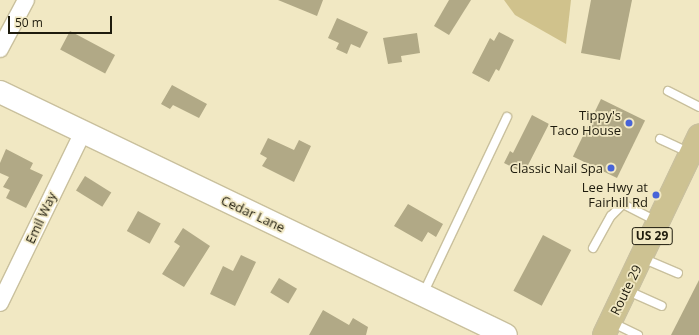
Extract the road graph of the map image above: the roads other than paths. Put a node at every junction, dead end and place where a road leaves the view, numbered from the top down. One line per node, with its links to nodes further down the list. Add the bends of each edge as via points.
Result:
1 (26, 0): 2 (street)
2 (0, 49)
3 (668, 91): 5 (lane)
4 (0, 92): 7 (main road, Cedar Lane)
5 (699, 107)
6 (507, 117): 15 (lane)
7 (83, 132): 15 (main road, Cedar Lane); 16 (street, Emil Way)
8 (660, 139): 9 (lane)
9 (695, 145): 10 (main road, Route 29 / US 29)
10 (659, 222): 11 (lane, via 623,204 611,216); 12 (main road, Route 29 / US 29)
11 (593, 248)
12 (642, 258): 13 (lane); 14 (main road, Route 29 / US 29)
13 (678, 274)
14 (626, 290): 17 (lane); 18 (main road, Route 29 / US 29)
15 (423, 295): 19 (main road, Cedar Lane)
16 (0, 303)
17 (662, 306)
18 (607, 328): 20 (lane)
19 (506, 335)
20 (638, 335)

